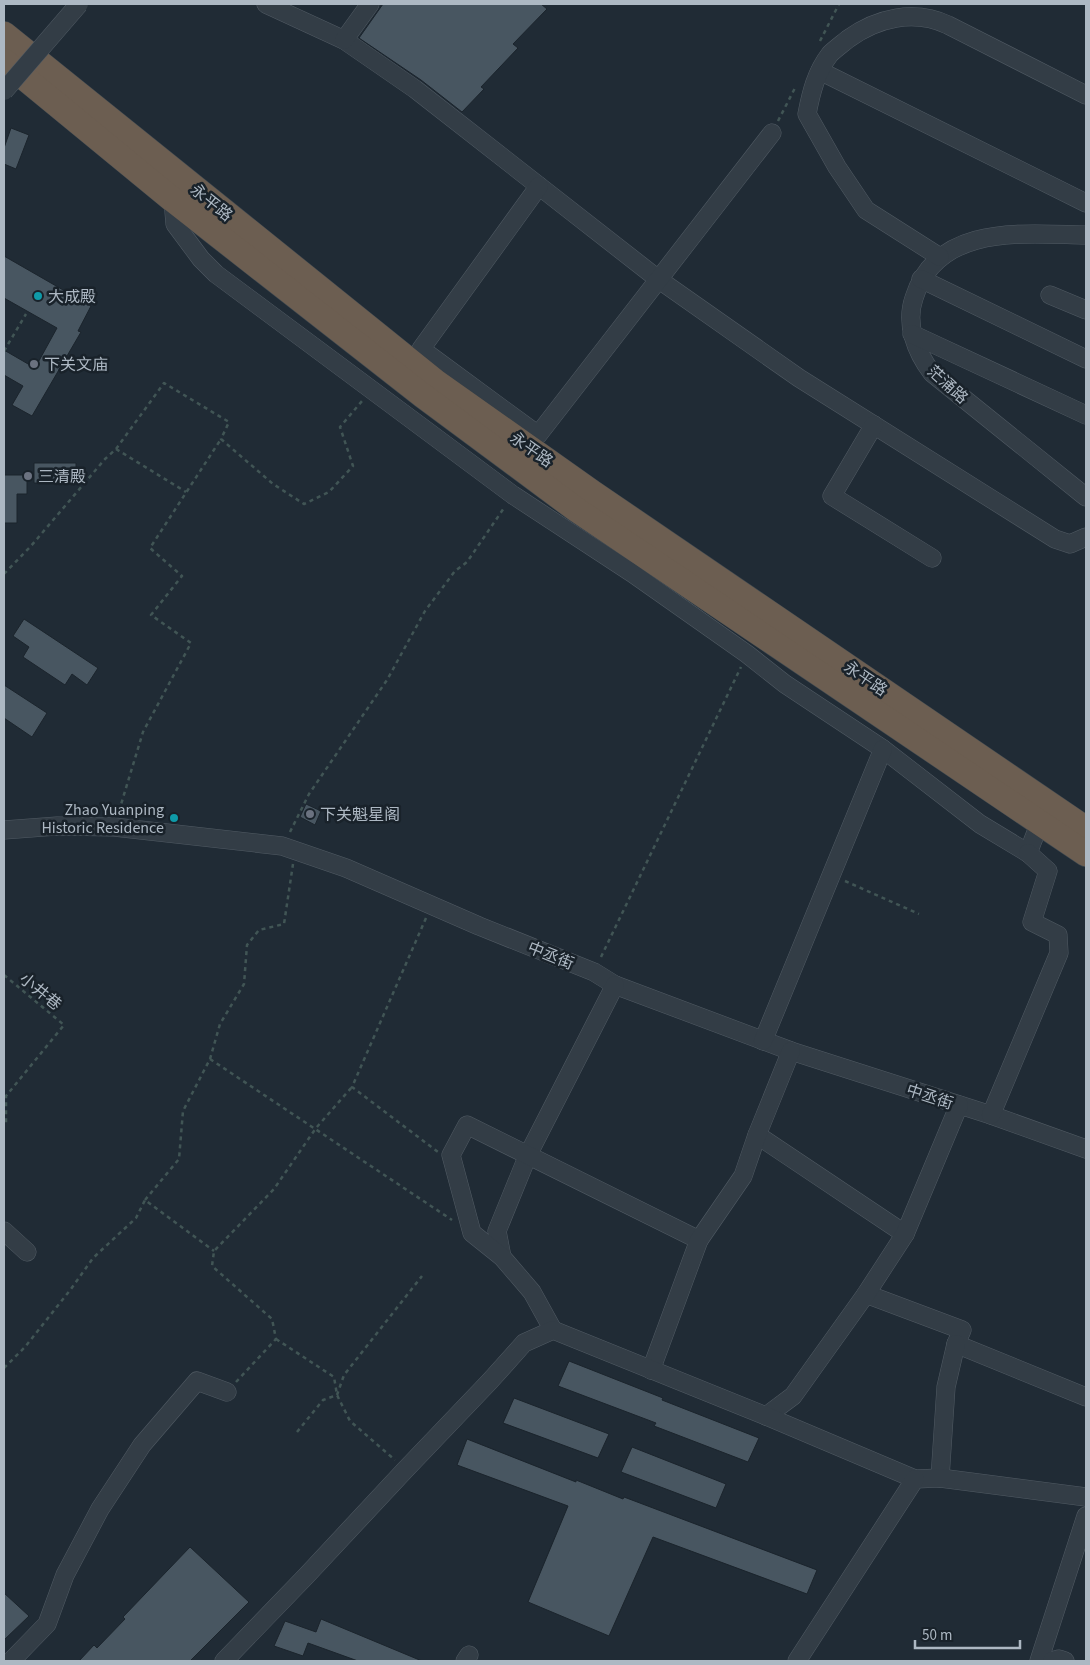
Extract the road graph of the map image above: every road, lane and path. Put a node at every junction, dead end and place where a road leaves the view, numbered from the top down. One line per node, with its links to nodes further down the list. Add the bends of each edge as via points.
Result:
1 (78, 4): 8 (street, bridge)
2 (266, 4): 5 (street)
3 (370, 4): 5 (street)
4 (4, 34): 38 (highway, 永平路, via 436,382)
5 (344, 40): 11 (street)
6 (4, 60): 12 (highway, 永平路)
7 (820, 71): 9 (street, via 830,54 855,34 891,19 916,16 936,19); 13 (street); 15 (street, via 807,114 837,167 866,210)
8 (4, 91)
9 (1086, 95)
10 (772, 134): 16 (street)
11 (540, 186): 16 (street); 16 (street, via 422,350 538,435)
12 (173, 200): 24 (street, via 175,224 216,274); 37 (highway, 永平路, via 422,395 577,510)
13 (1086, 202)
14 (1086, 234): 15 (street, 茫涌路, via 982,238 963,243)
15 (940, 257): 17 (street, 茫涌路)
16 (658, 279): 26 (street, via 799,378)
17 (921, 279): 21 (street, 茫涌路, via 912,304); 23 (street)
18 (1050, 295): 19 (street)
19 (1086, 310)
20 (26, 314): 22 (path)
21 (912, 334): 25 (street); 31 (street, 茫涌路, via 924,363 932,373)
22 (4, 351)
23 (1086, 359)
24 (372, 390): 27 (path, via 340,427 353,466 329,492 304,504 273,484); 30 (street)
25 (1086, 415)
26 (874, 425): 32 (street, via 1055,539 1070,544); 33 (street, via 832,496)
27 (221, 439): 28 (path, via 229,422 164,382); 29 (path)
28 (116, 449): 29 (path); 34 (path)
29 (186, 492): 39 (path, via 150,548 182,576 151,615 191,643 143,732)
30 (513, 495): 35 (street); 41 (path, via 467,562 455,571 425,610 387,680 309,794)
31 (1086, 497)
32 (1086, 537)
33 (932, 558)
34 (4, 574)
35 (747, 654): 36 (street, via 785,684); 47 (path)
36 (883, 749): 42 (street, via 980,824); 44 (street)
37 (1040, 822): 38 (highway, 永平路); 42 (street)
38 (1076, 824): 43 (highway, 永平路)
39 (114, 827): 40 (street, 中丞街, via 57,826); 41 (street, 中丞街)
40 (4, 830)
41 (289, 848): 45 (street, 中丞街, via 346,868); 52 (path, via 284,924 259,930 247,945 244,984 220,1024)
42 (1028, 853): 55 (street, via 1048,871 1032,922 1058,935 1059,953)
43 (1086, 854)
44 (831, 875): 46 (path); 50 (street)
45 (432, 905): 47 (street, 中丞街); 53 (path)
46 (919, 914)
47 (594, 972): 49 (street, 中丞街)
48 (4, 975): 56 (path, 小井巷, via 64,1025 6,1096)
49 (615, 985): 50 (street, 中丞街); 60 (street)
50 (763, 1041): 51 (street, 中丞街)
51 (791, 1051): 54 (street, 中丞街); 58 (street)
52 (210, 1058): 57 (path); 62 (path, via 183,1111 178,1159)
53 (352, 1087): 57 (path); 61 (path)
54 (958, 1105): 55 (street, 中丞街); 65 (street)
55 (991, 1115): 59 (street, 中丞街)
56 (4, 1125)
57 (316, 1128): 64 (path); 67 (path, via 274,1189)
58 (757, 1135): 65 (street); 66 (street, via 743,1176)
59 (1086, 1149)
60 (528, 1155): 61 (street, via 467,1125 451,1154); 66 (street); 69 (street, via 497,1231)
61 (453, 1164): 64 (street)
62 (145, 1200): 67 (path); 75 (path, via 136,1218 93,1258 30,1340)
63 (4, 1231): 68 (street)
64 (472, 1234): 69 (street)
65 (905, 1234): 71 (street)
66 (699, 1240): 76 (street)
67 (214, 1251): 73 (path, via 212,1266 272,1319)
68 (27, 1252)
69 (502, 1257): 72 (street, via 532,1292)
70 (422, 1276): 78 (path, via 344,1375)
71 (866, 1294): 74 (street, via 962,1330); 80 (street, via 793,1396)
72 (553, 1330): 76 (street); 82 (street, via 524,1343)
73 (276, 1339): 77 (path); 78 (path, via 334,1377)
74 (956, 1344): 79 (street); 83 (street, via 946,1387)
75 (4, 1368)
76 (651, 1370): 80 (street)
77 (227, 1392): 87 (street, via 198,1381 142,1445 100,1509 66,1575 47,1624)
78 (337, 1395): 81 (path, via 323,1400); 82 (path, via 350,1421)
79 (1086, 1397)
80 (766, 1416): 84 (street)
81 (297, 1432)
82 (405, 1470): 88 (street)
83 (940, 1478): 84 (street); 85 (street)
84 (915, 1479): 89 (street)
85 (1086, 1497)
86 (1086, 1516): 90 (street)
87 (11, 1661)
88 (224, 1661)
89 (797, 1661)
90 (1039, 1661)
91 (1052, 1661): 92 (street)
92 (1065, 1661)

